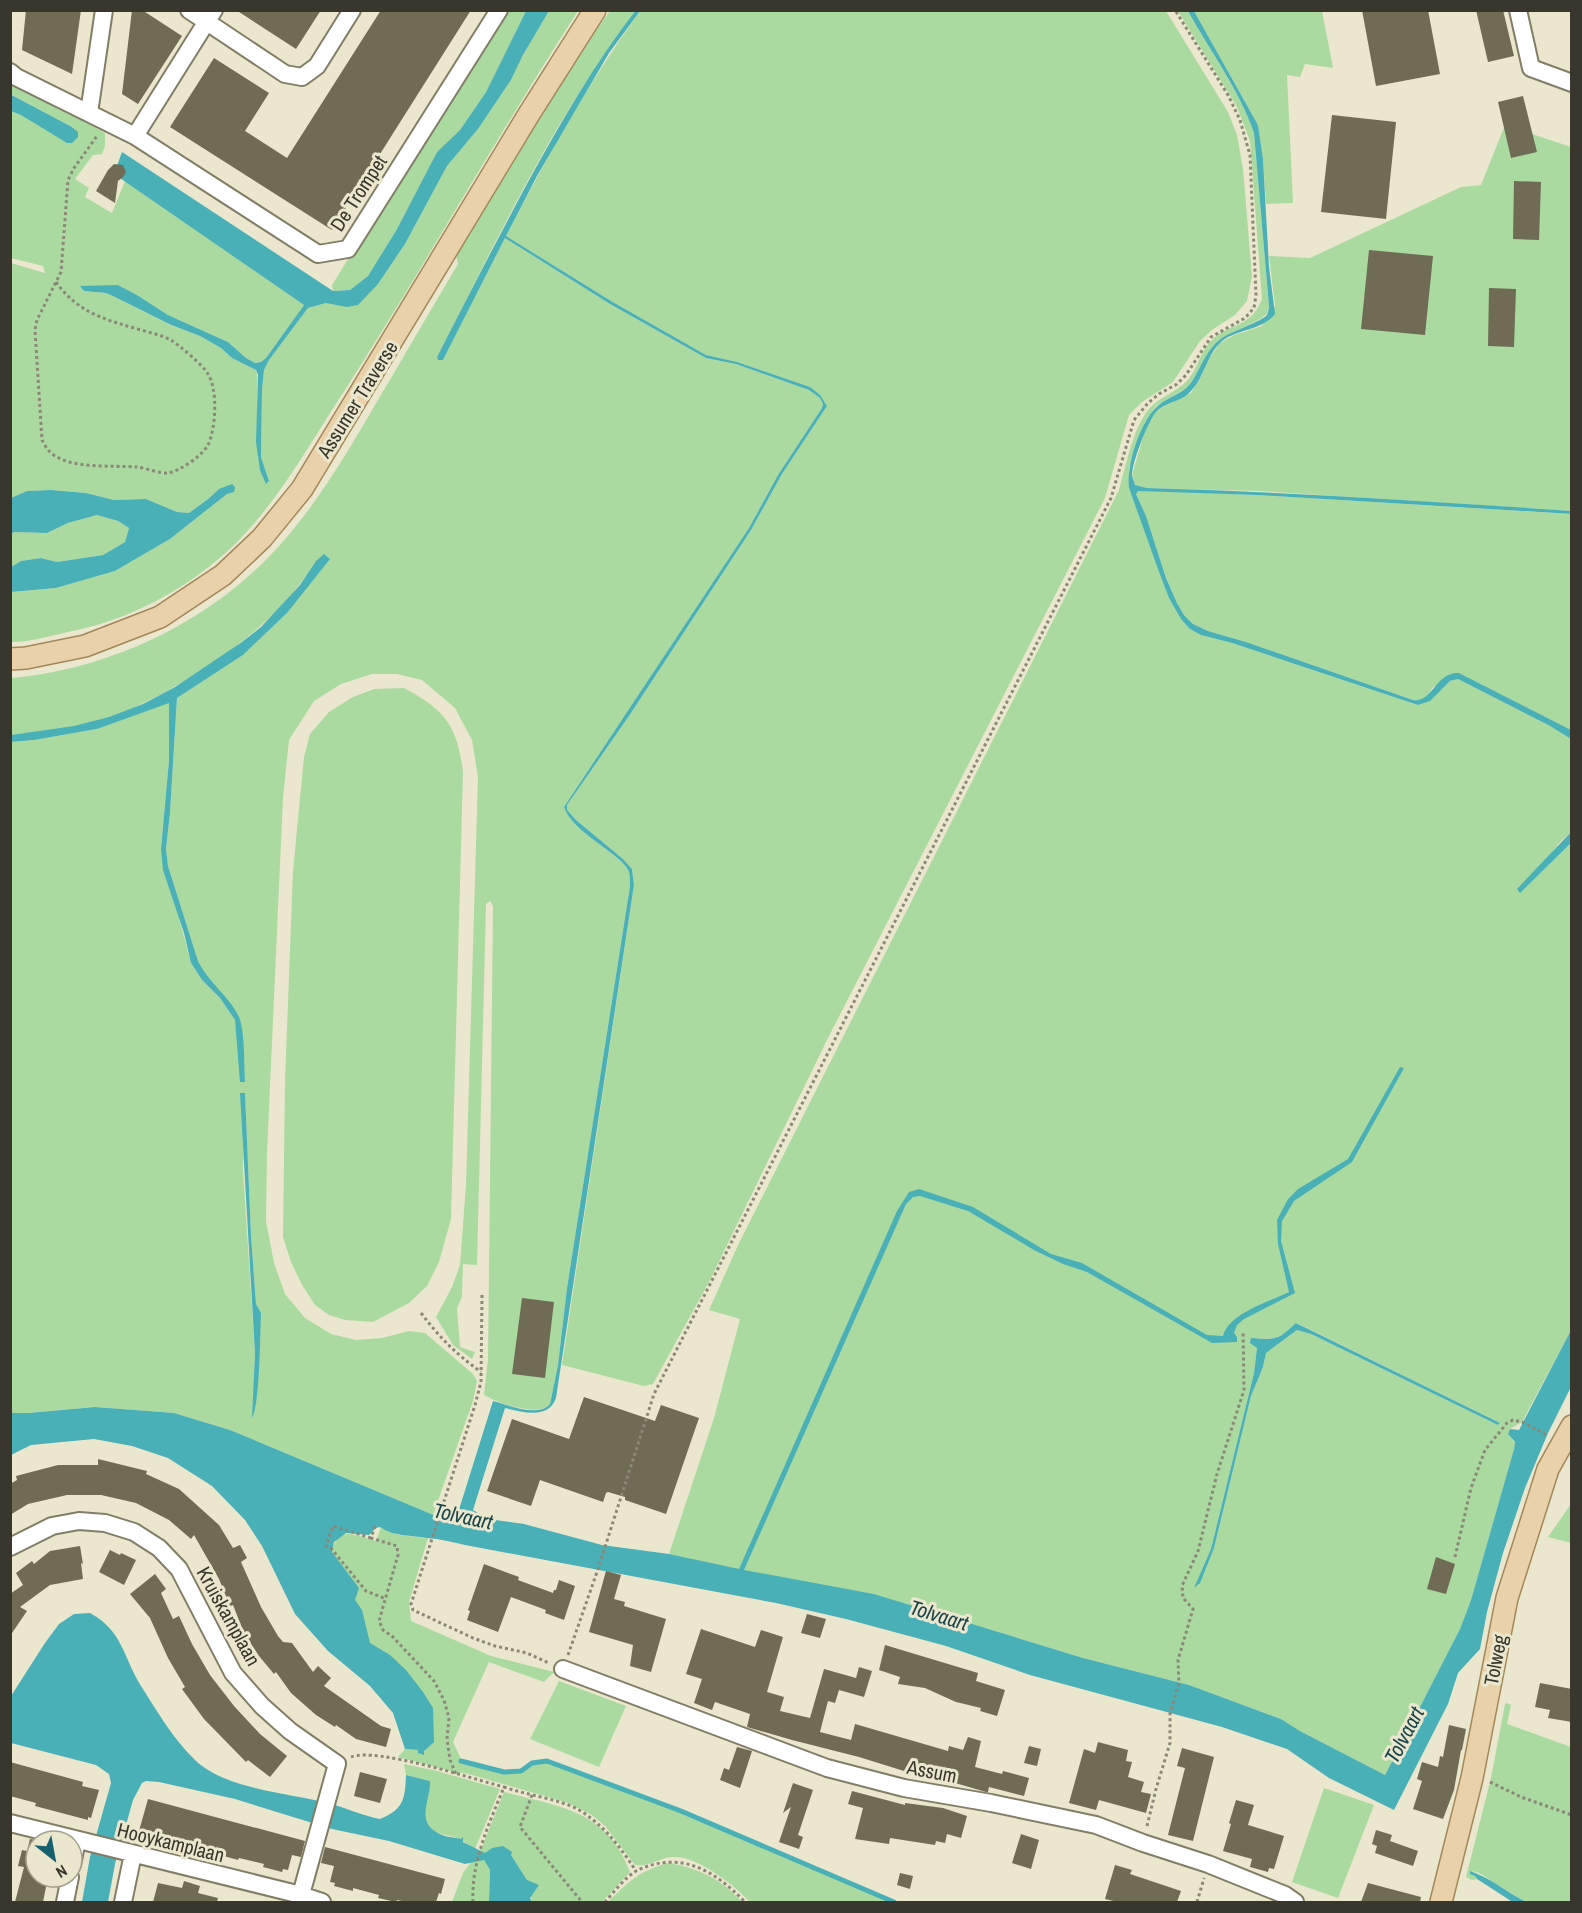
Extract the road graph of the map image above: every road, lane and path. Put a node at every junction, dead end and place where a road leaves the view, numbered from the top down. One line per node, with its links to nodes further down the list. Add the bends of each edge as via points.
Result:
1 (104, 10): 11 (street)
2 (189, 10): 8 (street)
3 (352, 10): 8 (street, via 317,66 302,76 285,74)
4 (499, 10): 13 (street, De Trompet, via 348,249 318,254)
5 (595, 10): 15 (main road, Assumer Traverse, via 302,489 262,538 223,575 160,617 85,646)
6 (1175, 10): 27 (path, via 1228,95 1250,155 1254,308 1245,318 1211,337 1186,375 1148,403 1134,420 1111,498 654,1394)
7 (1518, 10): 10 (street, via 1531,68)
8 (210, 16): 13 (street)
9 (10, 72): 11 (street, De Trompet)
10 (1572, 83)
11 (89, 113): 12 (street, De Trompet)
12 (107, 122): 13 (street, De Trompet); 14 (path, via 68,180 61,272)
13 (135, 136)
14 (56, 282): 14 (path, via 34,330 42,440 49,452 95,467 126,466 167,473 187,465 207,447 214,426 215,401 209,374 171,340 104,319 66,296)
15 (10, 659)
16 (482, 1295): 19 (path)
17 (421, 1313): 19 (path, via 455,1353)
18 (1243, 1331): 37 (path, via 1244,1390 1198,1551 1182,1586 1183,1598 1193,1609 1178,1660 1179,1683 1170,1714 1170,1743)
19 (481, 1372): 27 (path, via 475,1405 411,1604 413,1610 449,1628)
20 (1572, 1426): 30 (main road, Tolweg, via 1545,1475 1507,1598)
21 (1547, 1435): 25 (path, via 1513,1420 1485,1450 1471,1488)
22 (375, 1526): 23 (path)
23 (371, 1538): 26 (path, via 397,1546); 26 (path, via 333,1526 326,1546 366,1591)
24 (10, 1547): 28 (street, Kruiskamplaan, via 52,1526 79,1521 105,1523 134,1532 159,1548 179,1569 233,1673 290,1731)
25 (1455, 1557)
26 (386, 1599): 29 (path, via 379,1621 383,1630 434,1681 444,1700 449,1718 450,1760)
27 (563, 1669): 37 (street, Assum, via 827,1768 904,1788 1096,1825)
28 (337, 1764): 29 (path, via 354,1756 372,1754); 41 (street)
29 (456, 1774): 31 (path)
30 (1472, 1779): 33 (path, via 1495,1783); 50 (main road, Tolweg)
31 (504, 1787): 32 (path); 44 (path, via 481,1844)
32 (532, 1795): 40 (path, via 578,1809 612,1839); 45 (path, via 520,1827)
33 (1572, 1815)
34 (10, 1823): 35 (street, Hooykamplaan)
35 (33, 1829)
36 (84, 1842): 38 (street, Hooykamplaan)
37 (1143, 1843): 39 (street, Assum)
38 (128, 1853): 41 (street, Hooykamplaan); 42 (street)
39 (1209, 1864): 48 (path); 49 (street, Assum)
40 (636, 1870): 46 (path); 47 (path, via 664,1862 703,1868)
41 (300, 1899): 43 (street, Hooykamplaan)
42 (123, 1902)
43 (322, 1902)
44 (473, 1902)
45 (582, 1902)
46 (605, 1902)
47 (745, 1902)
48 (1197, 1902)
49 (1295, 1902)
50 (1441, 1902)

